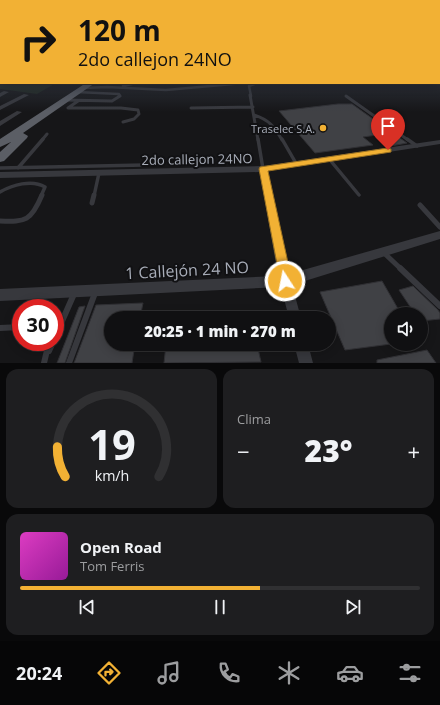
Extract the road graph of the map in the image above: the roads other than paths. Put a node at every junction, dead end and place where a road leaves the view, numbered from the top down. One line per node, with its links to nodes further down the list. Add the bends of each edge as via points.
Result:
1 (111, 84): 5 (lane)
2 (132, 84): 5 (lane)
3 (233, 84): 5 (lane, via 166,90)
4 (254, 84): 11 (lane, via 249,86)
5 (107, 87): 6 (lane)
6 (82, 89): 6 (lane, via 119,94 120,96 112,101); 15 (highway); 17 (lane, via 68,108 138,110 139,114 134,120); 20 (highway)
7 (6, 92): 8 (street)
8 (0, 95)
9 (26, 95): 12 (street)
10 (346, 96): 23 (lane)
11 (252, 107): 13 (lane); 16 (lane)
12 (0, 108)
13 (191, 108)
14 (19, 112): 18 (street)
15 (49, 112): 22 (highway); 24 (highway)
16 (254, 115): 27 (lane, via 273,124); 30 (lane)
17 (123, 122)
18 (0, 124)
19 (47, 134): 29 (lane)
20 (0, 135)
21 (440, 142): 23 (street, 2do callejon 24NO)
22 (0, 144)
23 (416, 146): 25 (street, 2do callejon 24NO)
24 (0, 158)
25 (330, 160): 27 (street, 2do callejon 24NO); 34 (lane)
26 (144, 165): 29 (lane)
27 (297, 165): 30 (street, 2do callejon 24NO)
28 (0, 168): 29 (lane)
29 (18, 168)
30 (263, 169): 31 (street, 2do callejon 24NO); 41 (street)
31 (99, 173): 32 (street, 2do callejon 24NO); 35 (lane)
32 (0, 175)
33 (0, 192): 37 (lane, via 13,185 39,184 45,187 27,219)
34 (359, 195)
35 (92, 203)
36 (420, 205): 38 (lane)
37 (0, 221)
38 (440, 228)
39 (440, 234): 40 (street, 1 Callejón 24 NO)
40 (383, 252): 41 (street, 1 Callejón 24 NO); 45 (lane)
41 (285, 281): 42 (street, 1 Callejón 24 NO); 46 (street)
42 (96, 291): 43 (street, 1 Callejón 24 NO); 55 (lane)
43 (75, 292): 44 (street, 1 Callejón 24 NO); 47 (lane)
44 (0, 296)
45 (440, 306)
46 (293, 311)
47 (64, 317)
48 (12, 327): 49 (lane)
49 (0, 328)
50 (48, 351): 53 (lane)
51 (48, 351): 53 (lane)
52 (303, 351): 56 (street)
53 (47, 354): 54 (lane)
54 (44, 363)
55 (69, 363)
56 (306, 363)

